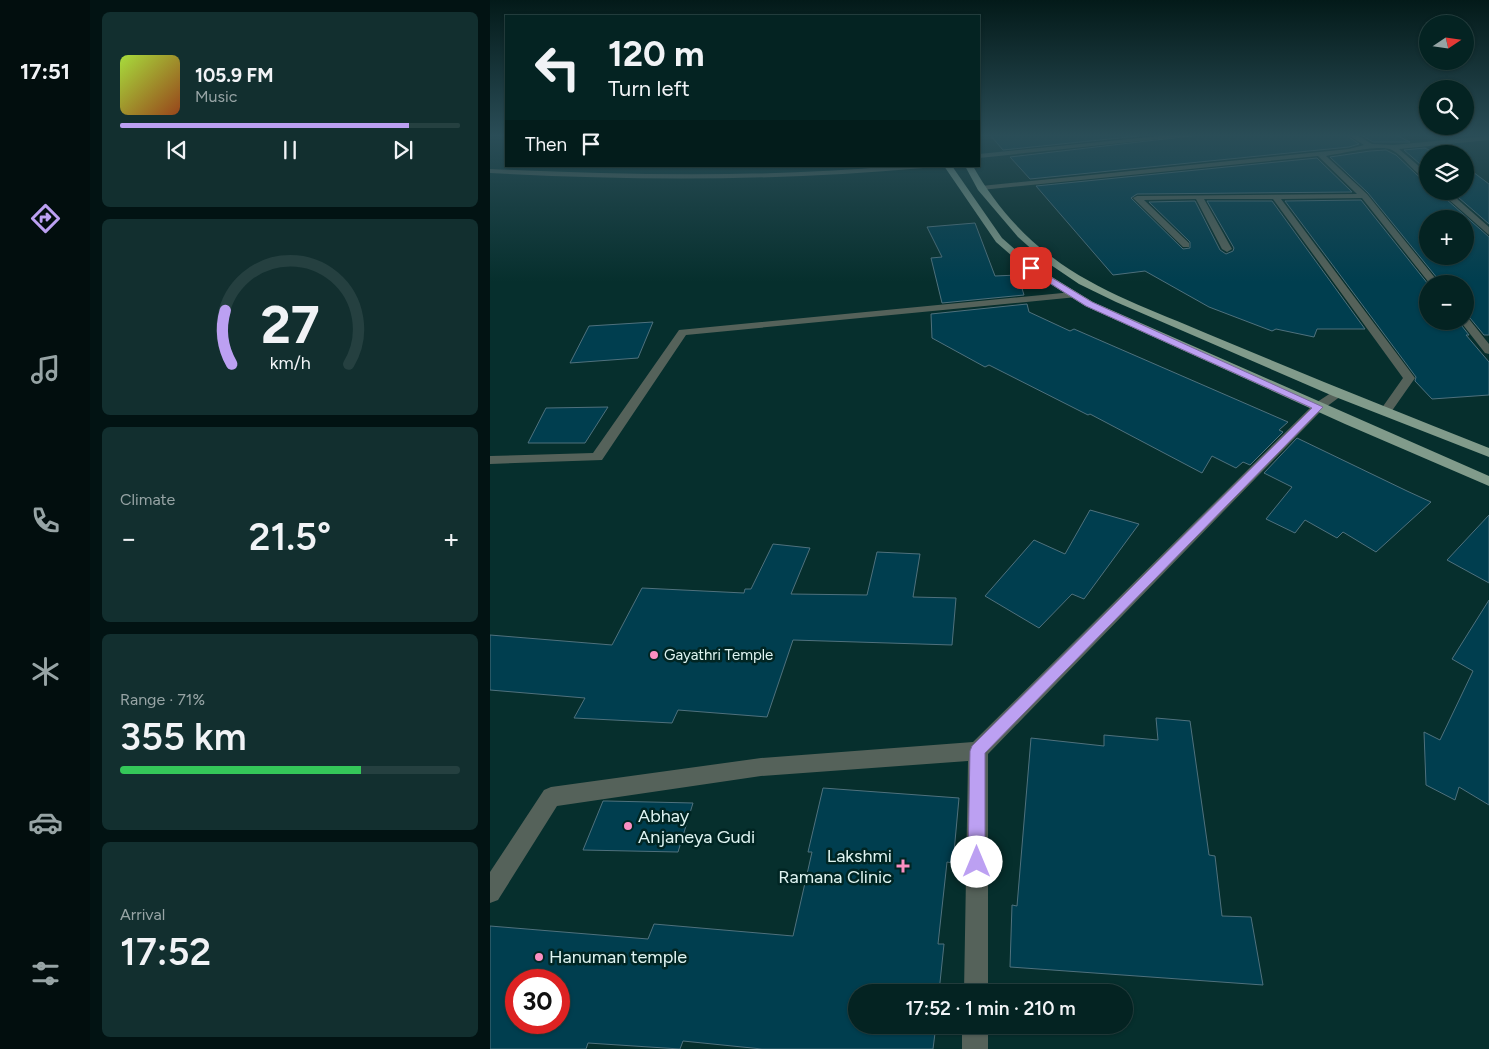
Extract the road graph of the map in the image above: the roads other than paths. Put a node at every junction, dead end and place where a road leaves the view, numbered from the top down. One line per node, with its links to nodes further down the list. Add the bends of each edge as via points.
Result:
1 (960, 184): 14 (main road, via 999,240 1031,268)
2 (979, 184): 5 (main road)
3 (1021, 184): 5 (street)
4 (1351, 184): 6 (street)
5 (981, 188): 17 (main road, via 1035,248 1083,282)
6 (1364, 196): 8 (street); 13 (street)
7 (1199, 197): 8 (street); 11 (street, via 1136,199); 12 (street)
8 (1275, 197): 19 (street, via 1409,378)
9 (1453, 200): 10 (street)
10 (1489, 232)
11 (1186, 245)
12 (1227, 248)
13 (1427, 275)
14 (1073, 295): 18 (main road); 21 (street, via 683,332 597,457)
15 (1472, 330): 16 (street)
16 (1489, 351)
17 (1337, 393): 18 (street); 19 (main road)
18 (1318, 407): 22 (main road); 23 (street)
19 (1385, 412): 20 (main road)
20 (1489, 454)
21 (490, 460)
22 (1489, 481)
23 (978, 751): 24 (street, via 761,767 551,797); 25 (street)
24 (490, 892)
25 (976, 984)
26 (975, 1034): 27 (street)
27 (975, 1049)

